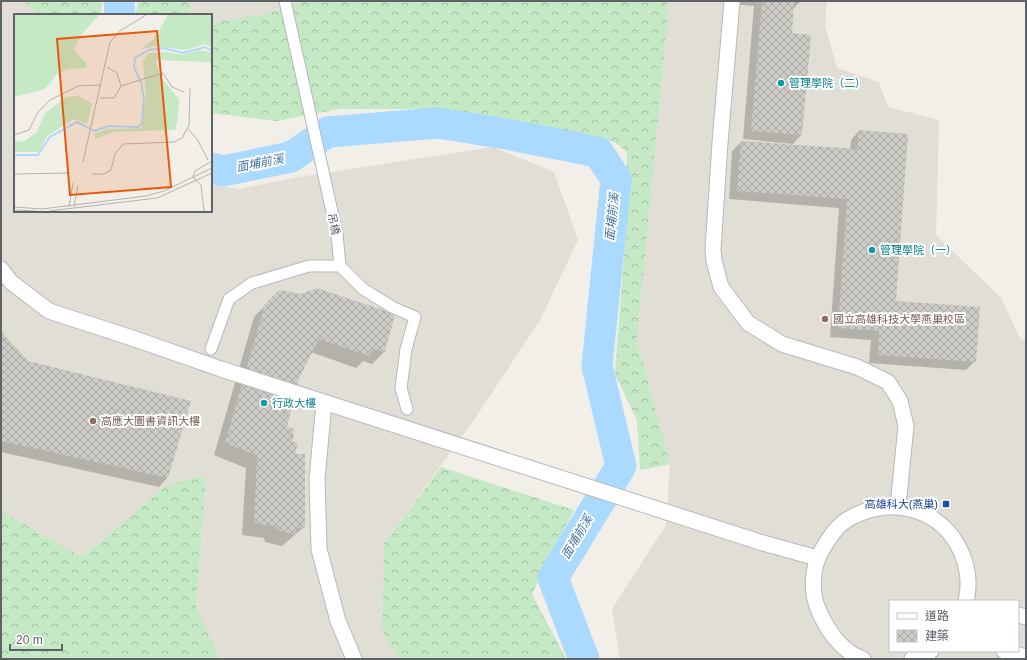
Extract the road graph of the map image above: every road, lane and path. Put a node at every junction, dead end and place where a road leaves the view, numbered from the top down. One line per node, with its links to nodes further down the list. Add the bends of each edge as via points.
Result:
1 (285, 1): 3 (street, 吊橋, via 337,234)
2 (732, 1): 8 (street, via 713,249 721,287 748,323 782,344 858,367 888,382 900,401 906,426)
3 (340, 266): 5 (street, via 309,266 252,283 229,299); 7 (street, via 363,289 392,307 415,317 406,349 401,388)
4 (1, 269): 6 (street, via 11,282 49,311)
5 (211, 349)
6 (324, 402): 9 (street); 14 (street, via 317,479 318,550 338,621)
7 (407, 409)
8 (898, 506): 9 (street, via 872,508 849,518 830,536); 10 (street, via 921,512 942,525 958,544 967,566 969,591)
9 (817, 558): 15 (street, via 813,582 816,605 822,619 841,644)
10 (966, 600)
11 (929, 652): 16 (street)
12 (1008, 652): 13 (street)
13 (1026, 657)
14 (354, 659)
15 (863, 659)
16 (912, 659)

